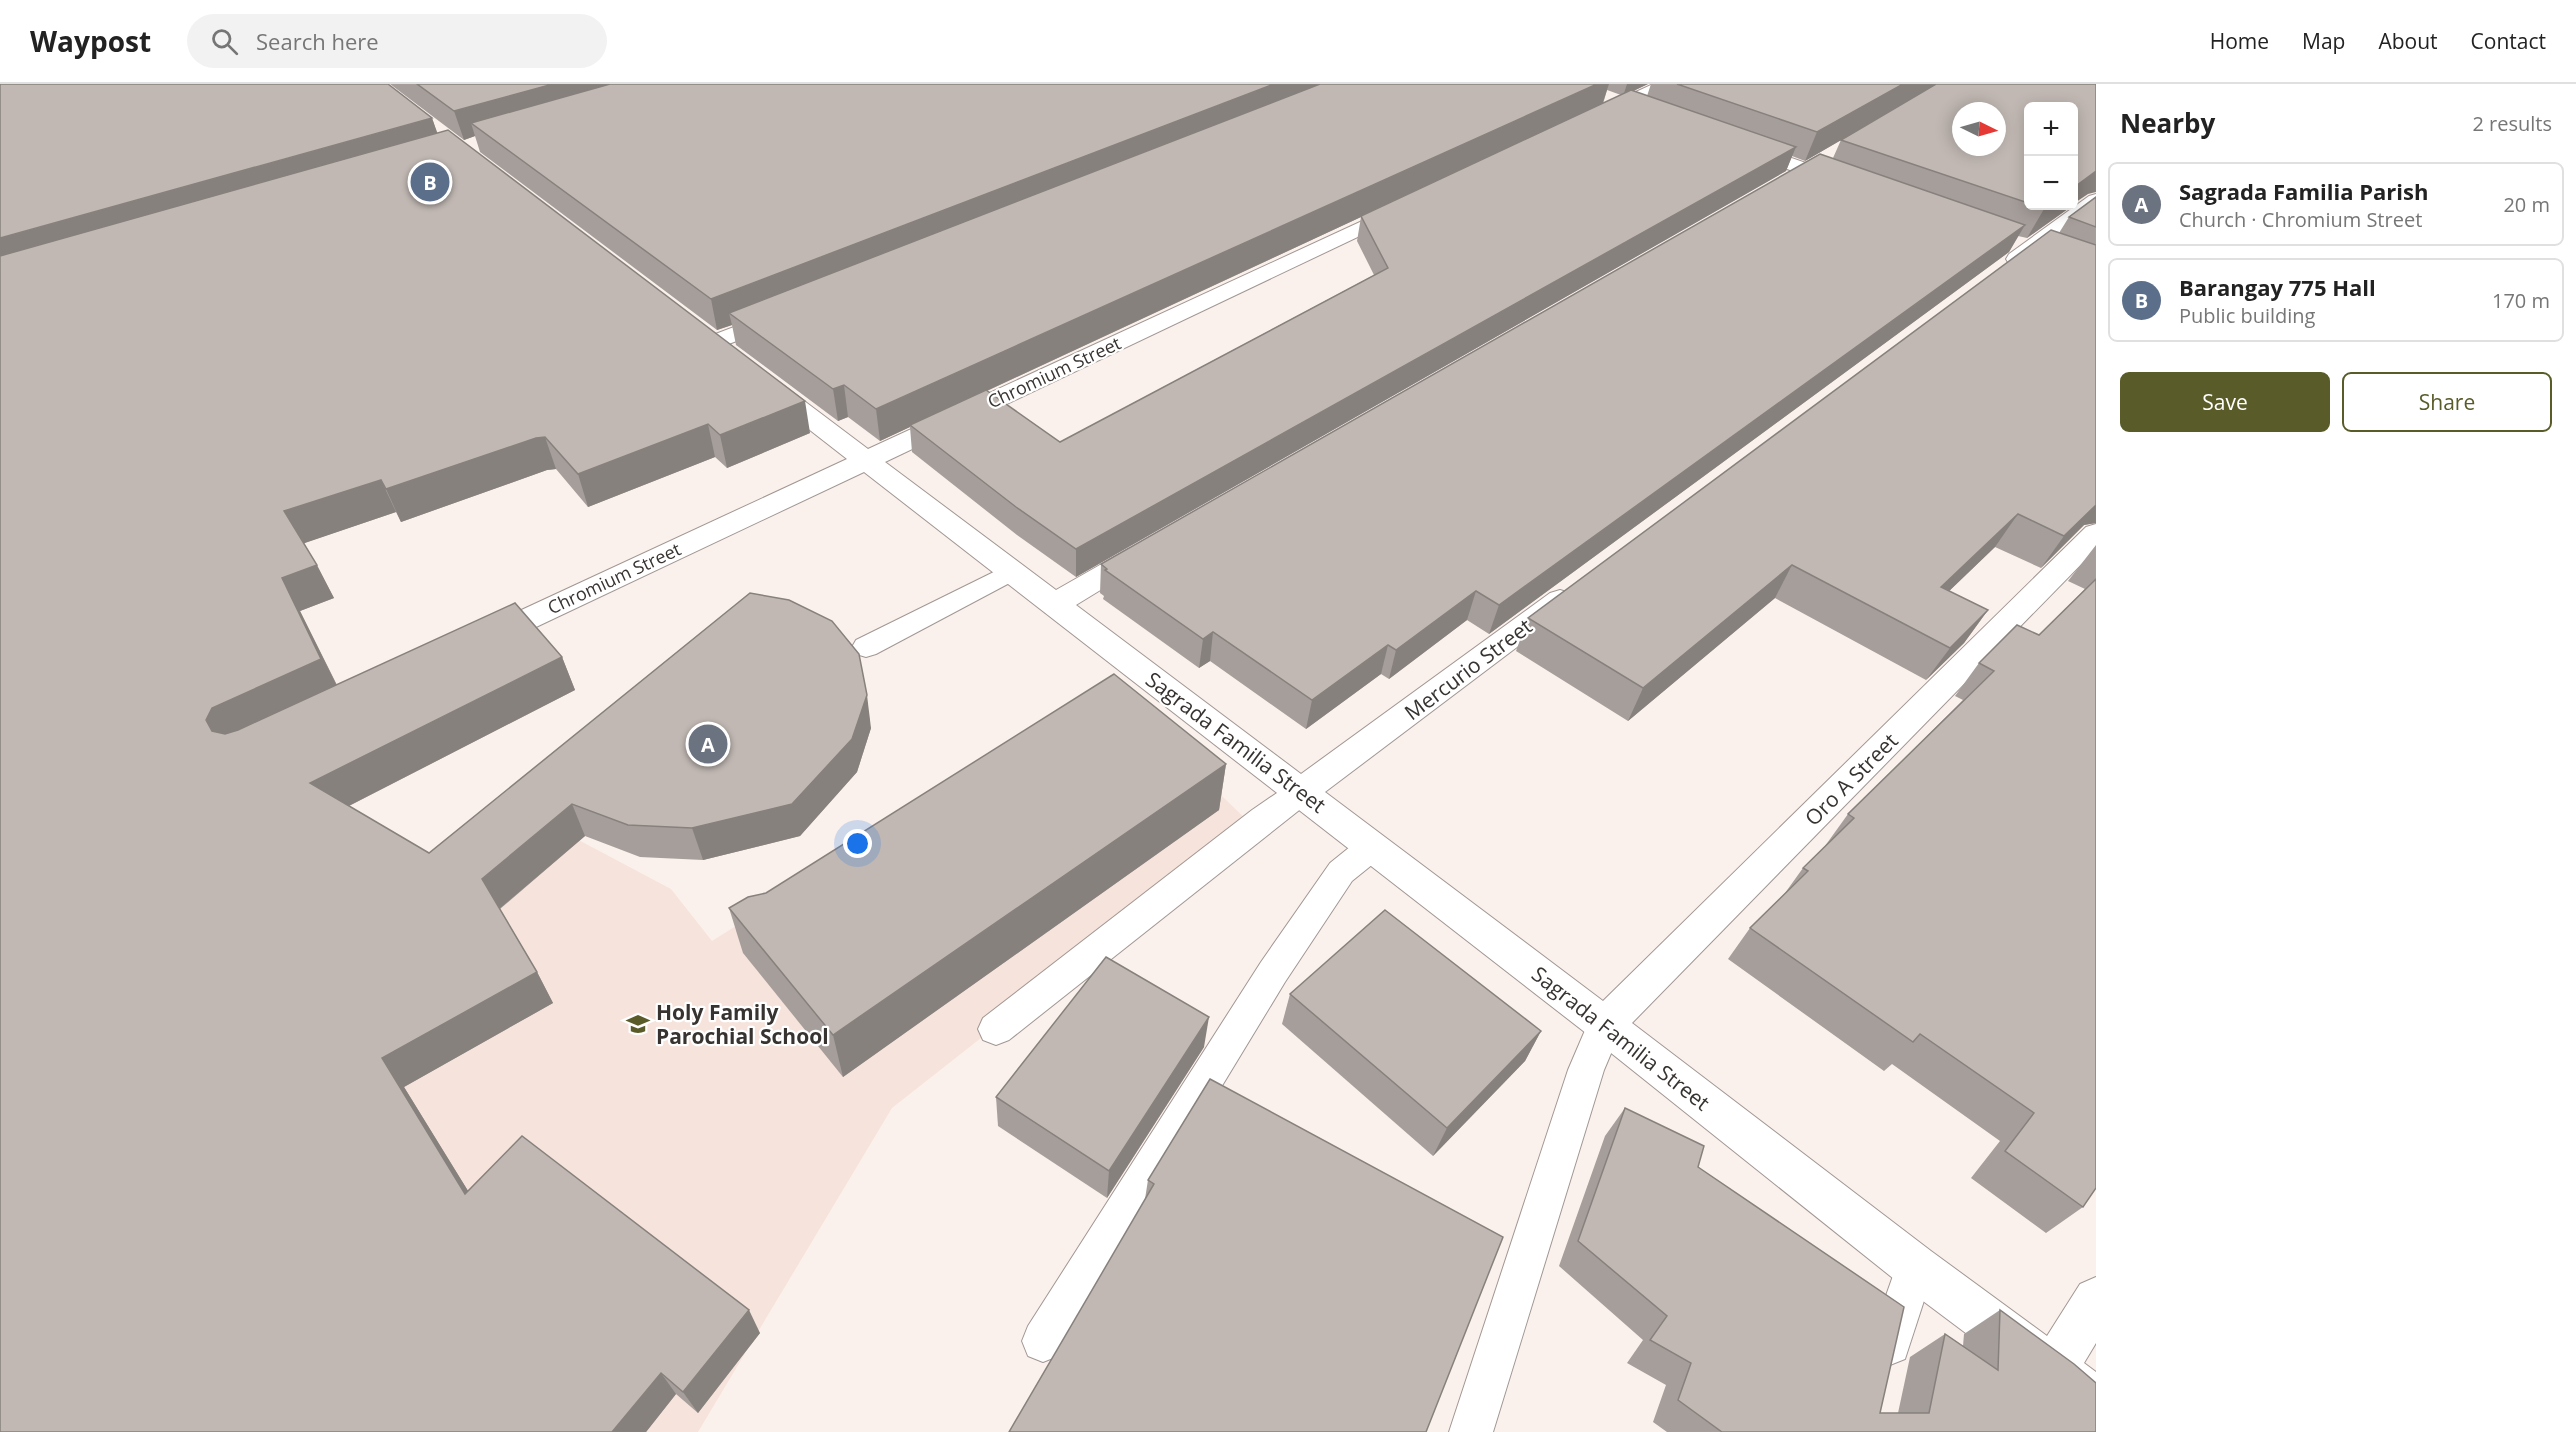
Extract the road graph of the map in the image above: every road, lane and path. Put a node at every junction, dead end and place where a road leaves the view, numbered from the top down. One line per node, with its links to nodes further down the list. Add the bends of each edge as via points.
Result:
1 (1666, 84): 3 (street)
2 (1595, 94): 3 (street)
3 (1635, 108): 4 (street)
4 (1581, 125)
5 (1732, 143): 7 (street)
6 (1837, 153): 7 (street)
7 (1807, 170): 8 (street); 9 (street)
8 (1786, 182)
9 (1863, 190)
10 (2096, 200): 12 (street)
11 (1418, 201): 16 (street, Chromium Street)
12 (2001, 271)
13 (790, 312): 15 (street)
14 (685, 321): 15 (street, Sagrada Familia Street)
15 (713, 343): 16 (street, Sagrada Familia Street)
16 (866, 460): 19 (street, Sagrada Familia Street); 23 (street, Chromium Street)
17 (2096, 532): 28 (street, Oro A Street)
18 (1158, 544): 21 (street)
19 (1012, 571): 21 (street, Sagrada Familia Street); 22 (lane)
20 (1580, 586): 26 (street, Mercurio Street)
21 (1054, 604): 24 (street, Sagrada Familia Street)
22 (866, 647)
23 (460, 651)
24 (1149, 676): 25 (lane); 26 (street, Sagrada Familia Street)
25 (1122, 695)
26 (1302, 792): 27 (street, Sagrada Familia Street); 29 (lane)
27 (1372, 847): 28 (street, Sagrada Familia Street); 32 (lane, via 1341,872 1272,972)
28 (1605, 1026): 30 (street, Sagrada Familia Street); 36 (lane, via 1586,1071)
29 (996, 1029)
30 (1915, 1267): 33 (street, Sagrada Familia Street); 34 (lane)
31 (2096, 1300): 33 (street)
32 (1043, 1341)
33 (2054, 1369): 35 (street, Sagrada Familia Street)
34 (1882, 1378)
35 (2096, 1401)
36 (1471, 1432)

